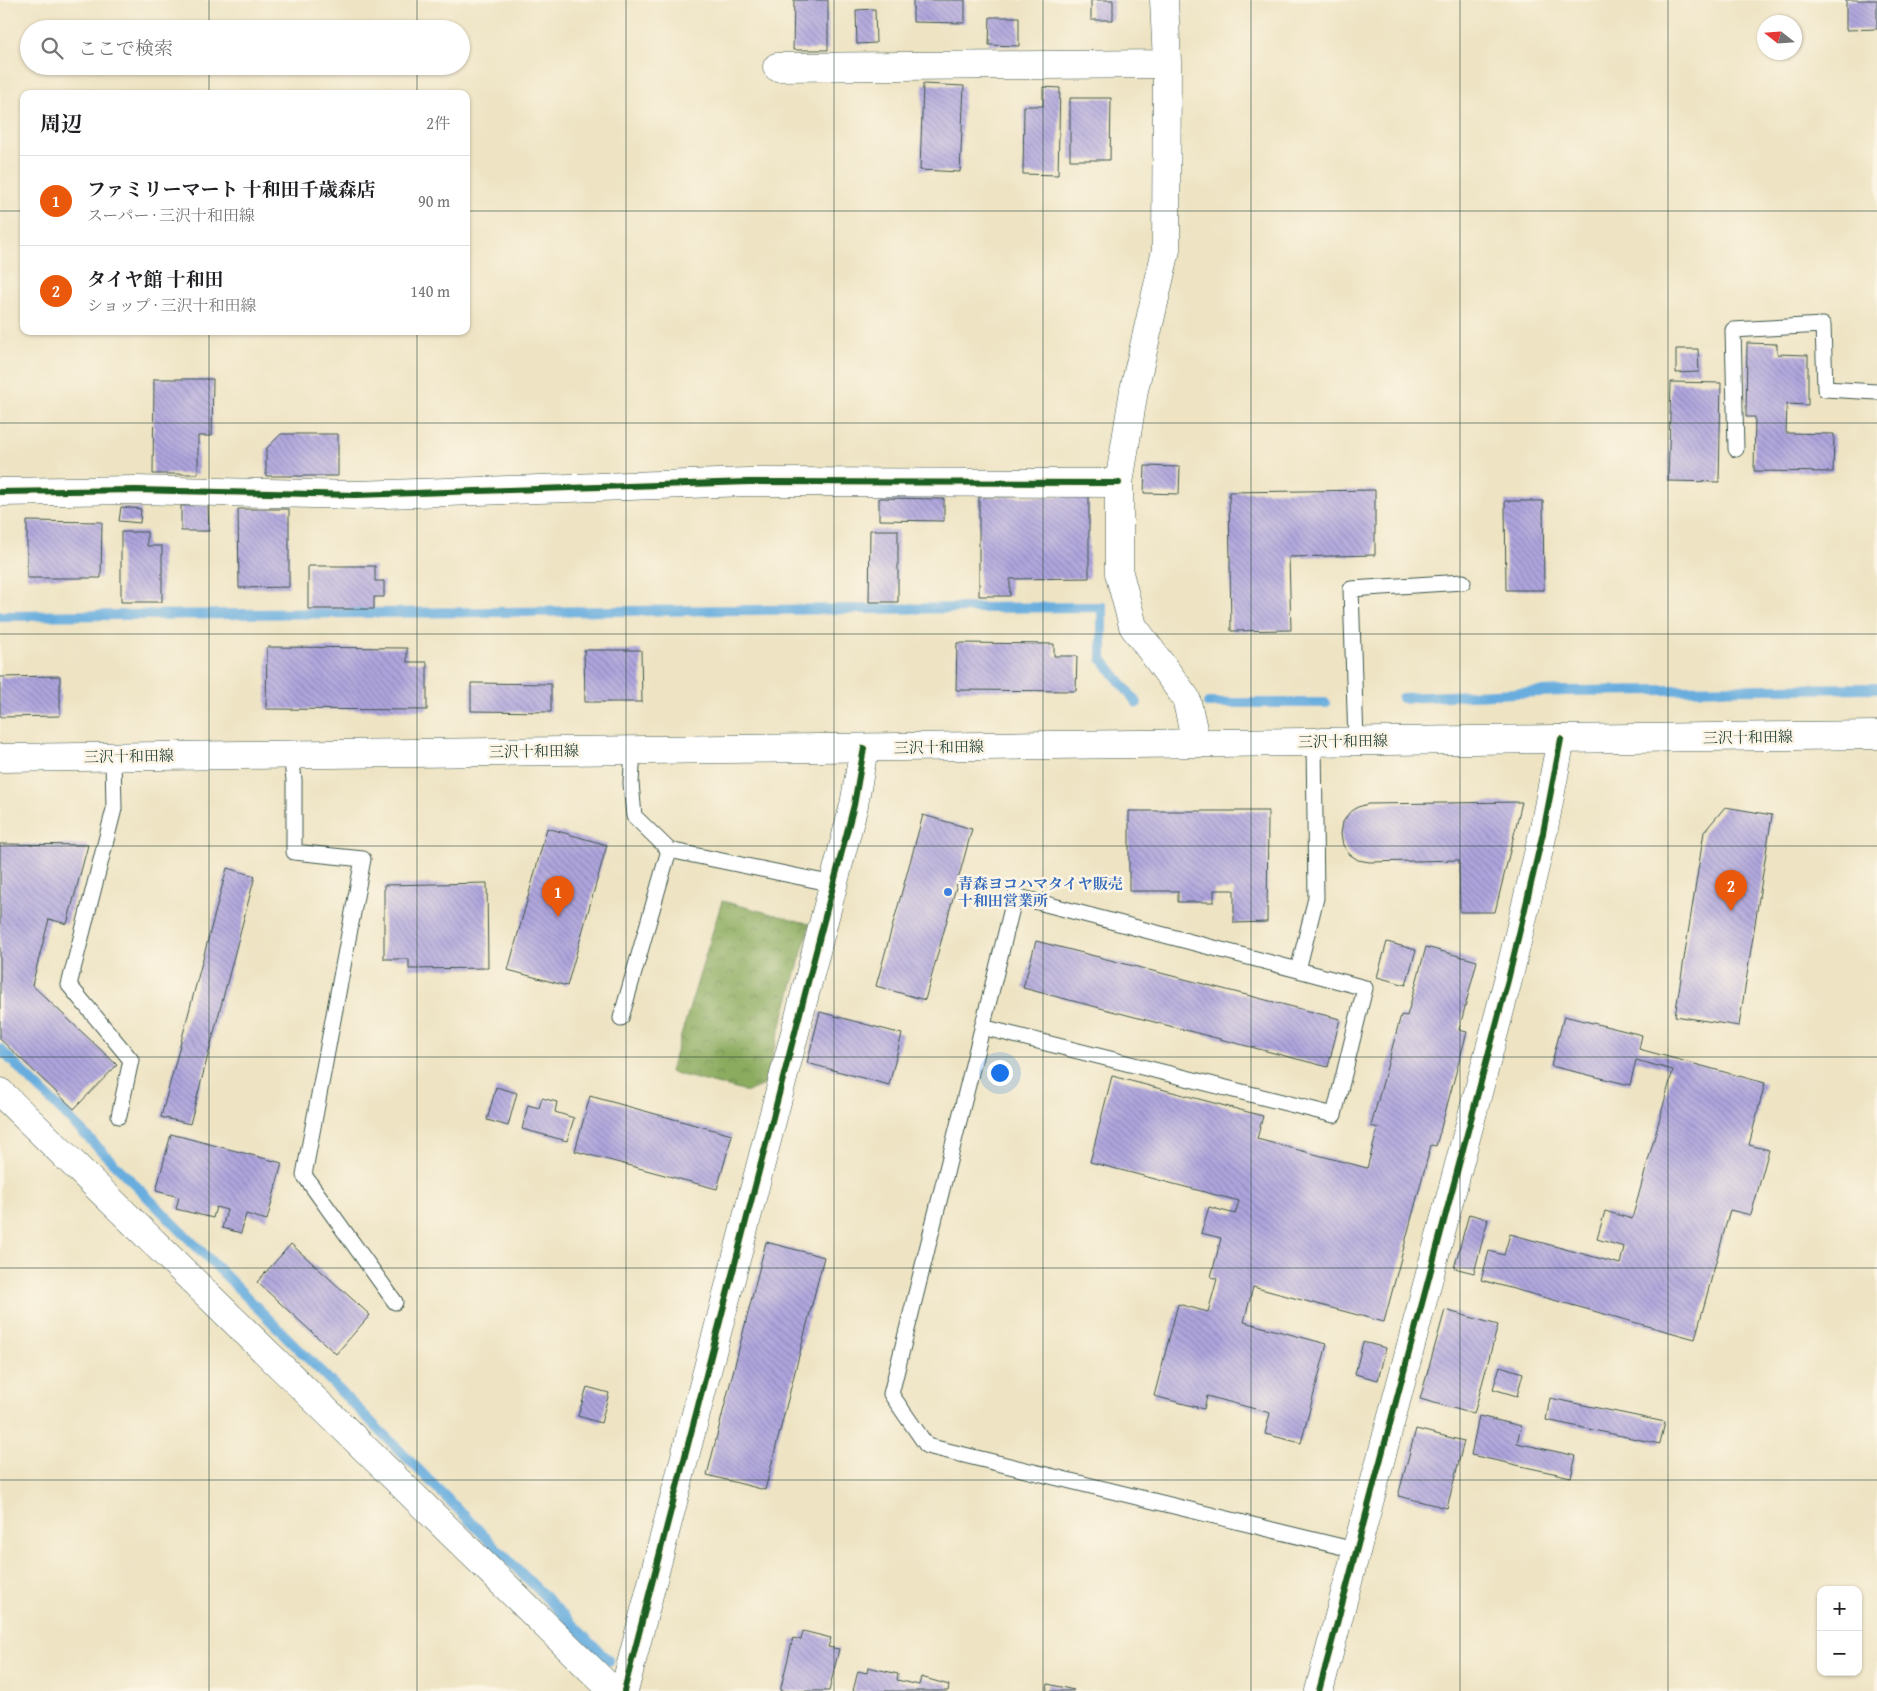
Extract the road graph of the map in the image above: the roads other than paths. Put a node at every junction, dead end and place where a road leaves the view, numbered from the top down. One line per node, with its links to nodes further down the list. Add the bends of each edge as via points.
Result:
1 (1164, 0): 2 (street)
2 (1167, 64): 3 (street); 6 (street, via 1166,250 1134,390)
3 (777, 68)
4 (1877, 392): 5 (lane, via 1825,389 1823,325 1733,330)
5 (1736, 450)
6 (1119, 483): 7 (street, via 748,482 355,495 136,490); 12 (street, via 1119,573 1132,626 1186,698)
7 (0, 492)
8 (1463, 582): 11 (lane, via 1350,589)
9 (1877, 735): 10 (street, 三沢十和田線)
10 (1561, 739): 11 (street, 三沢十和田線); 27 (street, via 1543,833 1508,980)
11 (1356, 741): 13 (street, 三沢十和田線)
12 (1196, 742): 13 (street, 三沢十和田線); 14 (street, 三沢十和田線)
13 (1314, 742): 21 (lane, via 1316,898)
14 (864, 748): 15 (street, 三沢十和田線); 20 (street, via 854,805)
15 (633, 750): 16 (street, 三沢十和田線); 19 (lane, via 634,816)
16 (291, 753): 17 (street, 三沢十和田線); 26 (lane, via 294,852 363,859 304,1176)
17 (113, 756): 18 (street, 三沢十和田線); 25 (lane, via 114,810 69,985 131,1060)
18 (0, 758)
19 (669, 850): 20 (lane); 22 (lane)
20 (834, 884): 29 (street)
21 (1298, 970): 23 (lane, via 1015,896); 23 (lane, via 1365,988 1334,1115)
22 (621, 1018)
23 (982, 1027): 27 (lane, via 890,1394 927,1446)
24 (0, 1092): 28 (street)
25 (119, 1116)
26 (395, 1302)
27 (1355, 1550): 30 (street)
28 (613, 1691)
29 (624, 1691)
30 (1319, 1691)

